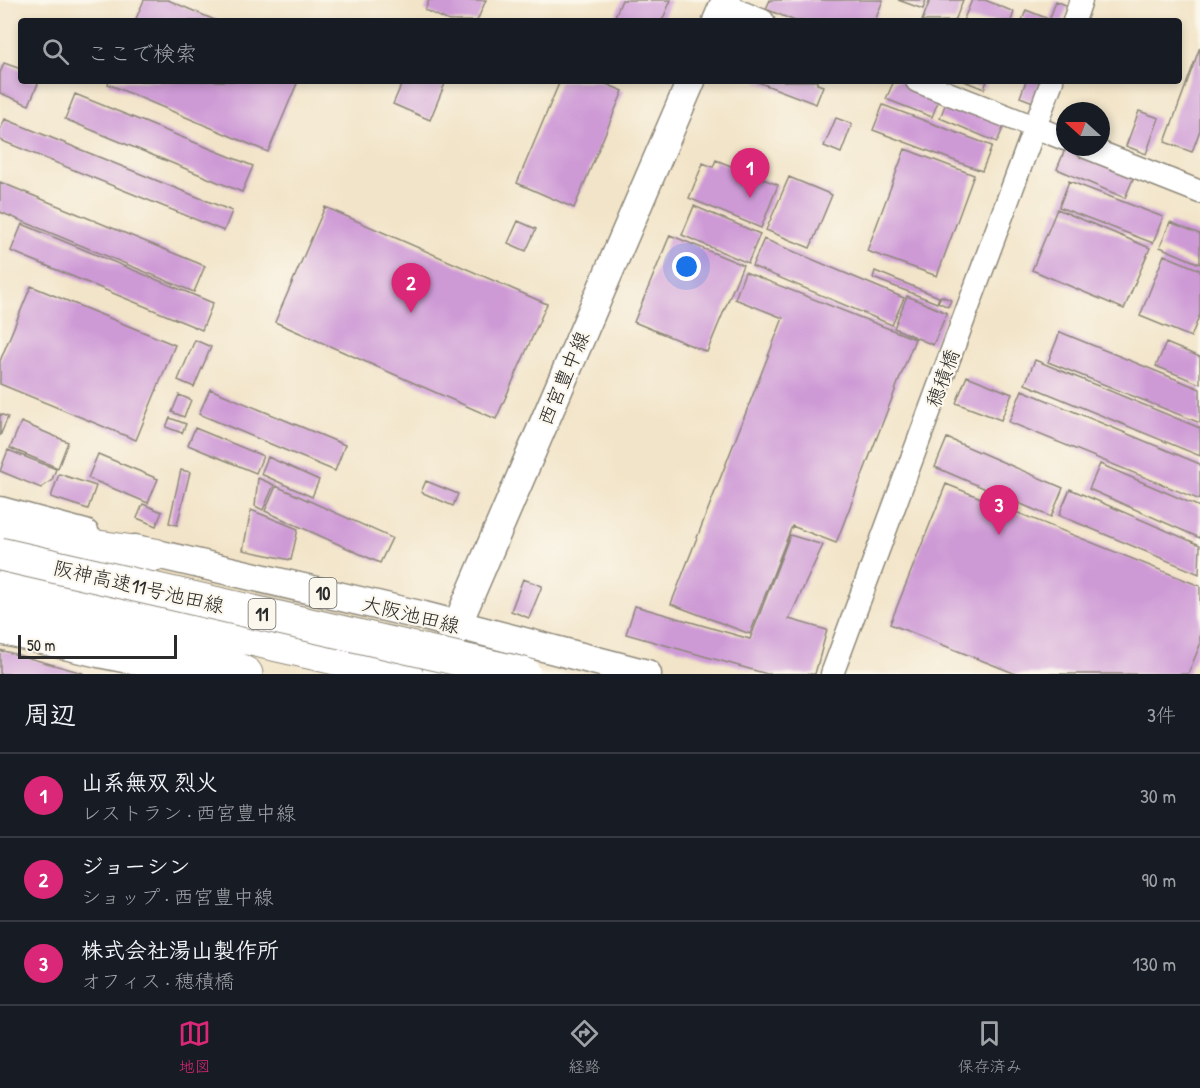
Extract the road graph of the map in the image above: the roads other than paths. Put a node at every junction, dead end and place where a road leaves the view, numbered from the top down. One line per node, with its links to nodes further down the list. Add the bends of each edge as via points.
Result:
1 (1081, 0): 4 (street)
2 (722, 9): 3 (street)
3 (754, 18)
4 (1075, 18)
5 (690, 84): 18 (main road, 西宮豊中線)
6 (925, 84): 8 (street)
7 (1051, 84): 8 (street, 穂積橋)
8 (1035, 127): 9 (street); 26 (street, 穂積橋)
9 (1056, 135)
10 (1109, 156): 11 (street)
11 (1200, 192)
12 (0, 512): 15 (main road, 大阪池田線 / 10)
13 (0, 531): 15 (highway)
14 (0, 554): 24 (highway, 阪神高速11号池田線 / 11, bridge)
15 (155, 555): 18 (main road, 大阪池田線 / 10)
16 (0, 582): 22 (highway, 阪神高速11号池田線 / 11)
17 (0, 611): 21 (highway, via 217,659)
18 (456, 626): 23 (main road, 西宮豊中線); 25 (main road, 大阪池田線 / 10)
19 (0, 630): 20 (main road)
20 (202, 674)
21 (246, 674)
22 (406, 674)
23 (436, 674)
24 (524, 674)
25 (647, 674)
26 (832, 674)

